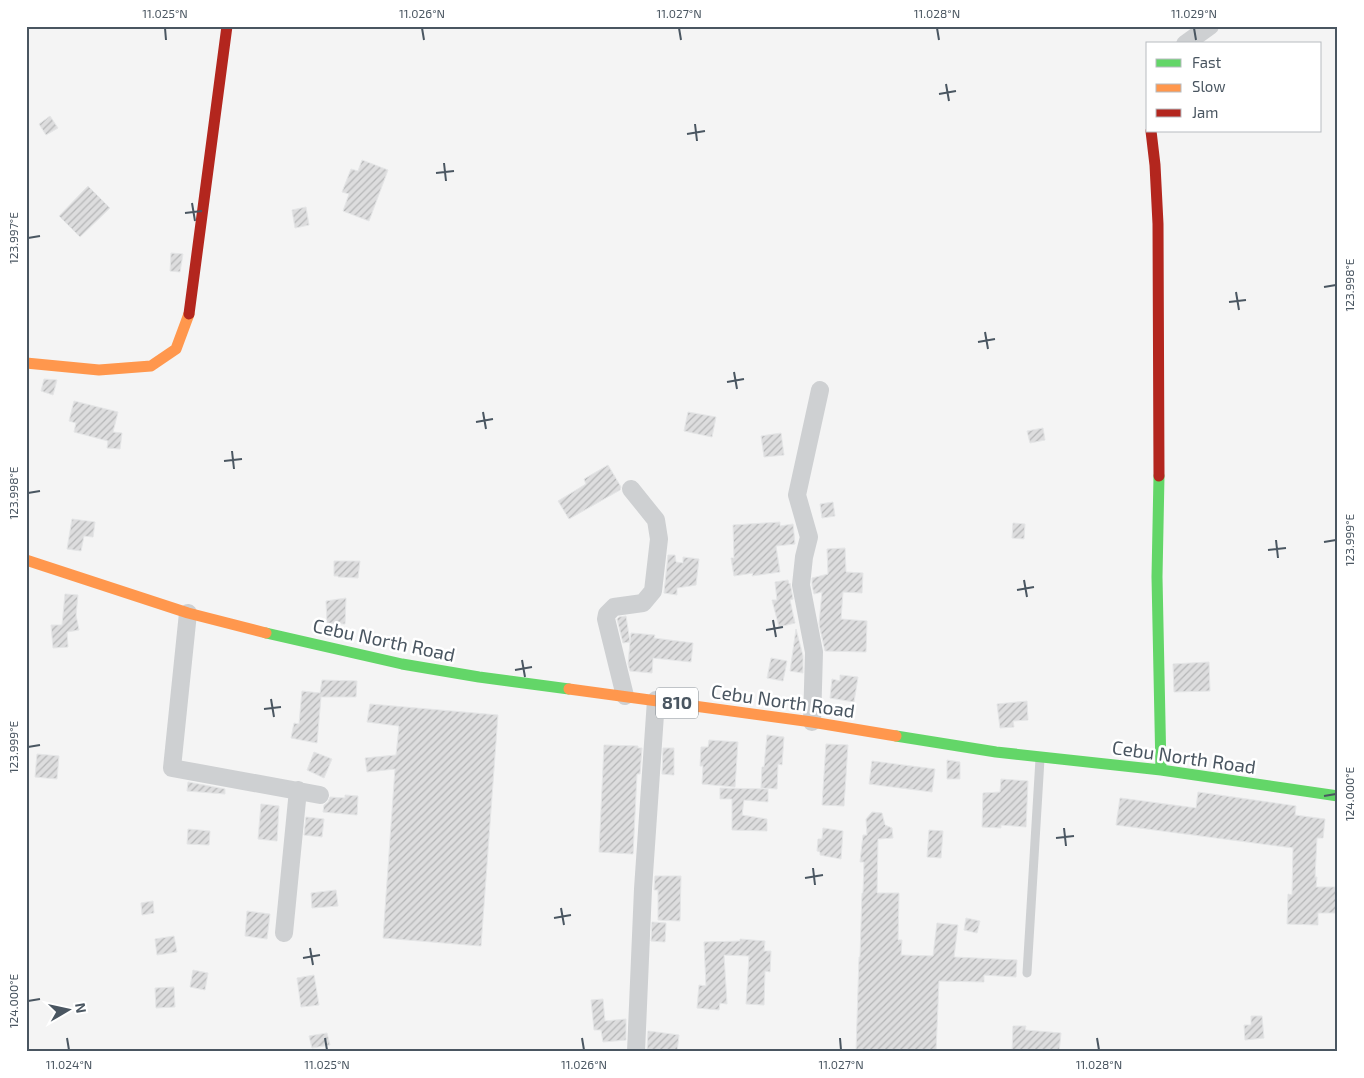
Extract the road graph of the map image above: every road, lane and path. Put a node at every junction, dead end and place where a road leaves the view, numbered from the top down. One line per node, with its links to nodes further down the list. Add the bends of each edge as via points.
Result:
1 (228, 26): 5 (main road, via 189,316 176,349 151,366 99,370)
2 (1210, 26): 3 (street)
3 (1188, 42)
4 (1151, 132): 14 (main road, via 1158,224 1157,577)
5 (26, 363)
6 (820, 390): 12 (street, via 797,495 809,537 802,585 814,652)
7 (630, 489): 10 (street, via 656,520 659,539 653,591 643,603 614,607 607,614)
8 (26, 560): 9 (main road, Cebu North Road / 810)
9 (188, 613): 10 (main road, Cebu North Road / 810, via 402,664); 15 (street, via 172,768)
10 (625, 696): 11 (main road, Cebu North Road / 810)
11 (656, 700): 12 (main road, Cebu North Road / 810); 20 (street)
12 (812, 722): 13 (main road, Cebu North Road / 810)
13 (1040, 757): 14 (main road, Cebu North Road / 810); 19 (lane)
14 (1161, 770): 17 (main road, Cebu North Road / 810)
15 (298, 790): 16 (street); 18 (street)
16 (320, 795)
17 (1338, 795)
18 (284, 934)
19 (1028, 973)
20 (636, 1052)

